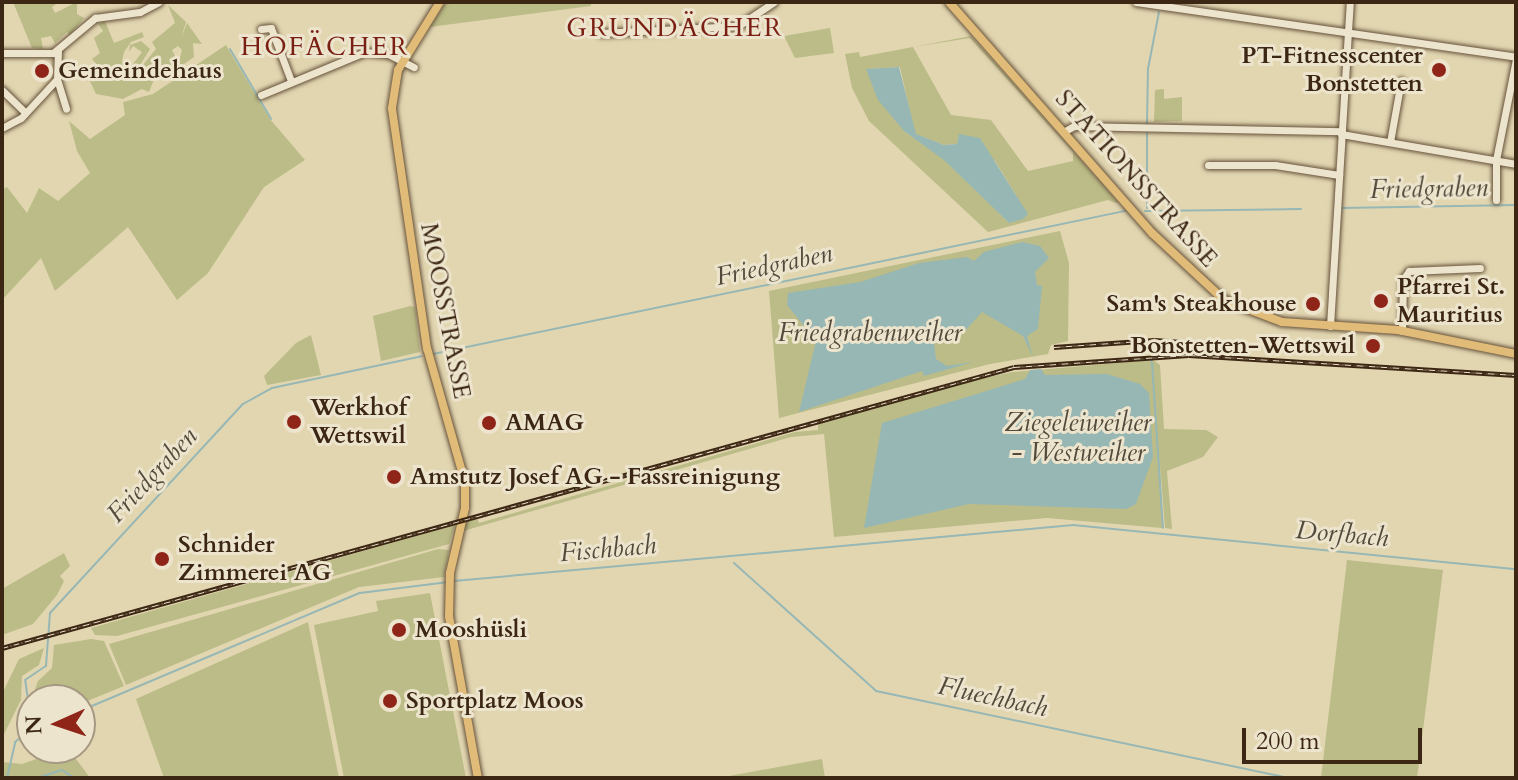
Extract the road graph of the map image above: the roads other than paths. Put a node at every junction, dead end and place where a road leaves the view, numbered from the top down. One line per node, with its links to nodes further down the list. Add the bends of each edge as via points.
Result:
1 (159, 2): 10 (street, via 140,12 95,18)
2 (440, 2): 13 (main road, MOOSSTRASSE)
3 (774, 2): 8 (street, via 738,26)
4 (949, 2): 23 (main road, STATIONSSTRASSE)
5 (1136, 2): 9 (street)
6 (1350, 2): 9 (street)
7 (261, 29): 16 (street, via 271,28)
8 (601, 33)
9 (1348, 33): 12 (street); 24 (street)
10 (58, 51): 11 (street); 15 (street)
11 (2, 53)
12 (1516, 58): 26 (street)
13 (402, 62): 14 (street); 16 (street, via 388,54 365,52); 35 (main road, MOOSSTRASSE, via 392,109 409,239 430,362 466,493 450,586 454,656)
14 (414, 67)
15 (57, 79): 20 (street); 21 (street)
16 (291, 81): 19 (street)
17 (1401, 81): 25 (street)
18 (2, 90): 21 (street)
19 (261, 95)
20 (66, 109)
21 (23, 110): 22 (street, via 21,118)
22 (2, 128)
23 (1065, 131): 24 (street, via 1074,126); 32 (main road, STATIONSSTRASSE, via 1152,233 1214,293 1273,320)
24 (1342, 132): 25 (street); 29 (street)
25 (1390, 142): 26 (street)
26 (1496, 160): 27 (street); 30 (street)
27 (1516, 164)
28 (1208, 165): 29 (street, via 1275,165)
29 (1339, 175): 32 (street)
30 (1496, 200)
31 (1480, 268): 33 (street, via 1409,271 1403,279)
32 (1330, 326): 33 (main road, STATIONSSTRASSE)
33 (1402, 331): 34 (main road, STATIONSSTRASSE)
34 (1516, 354)
35 (478, 778)

